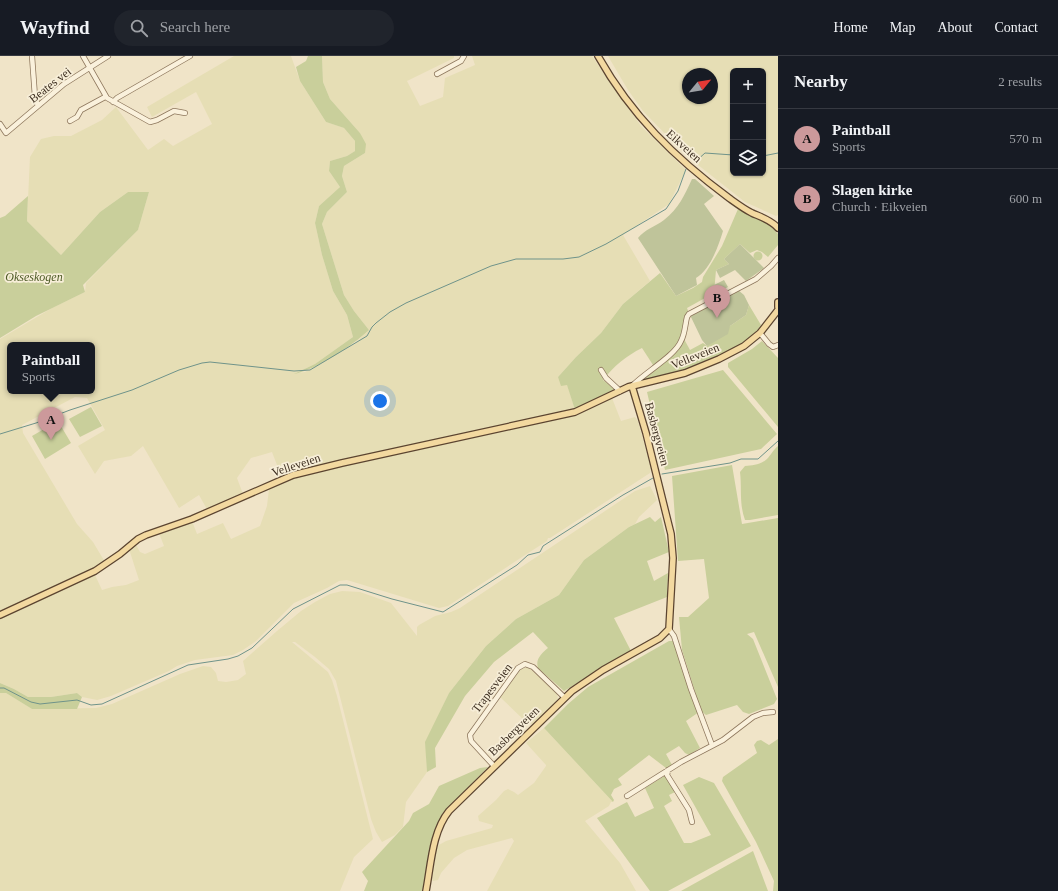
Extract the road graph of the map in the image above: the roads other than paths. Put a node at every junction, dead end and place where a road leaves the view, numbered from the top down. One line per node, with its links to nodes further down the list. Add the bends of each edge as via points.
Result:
1 (32, 56): 11 (street)
2 (83, 56): 7 (street)
3 (108, 56): 7 (street, Beates vei)
4 (190, 56): 10 (street)
5 (464, 56): 8 (street, via 458,64)
6 (598, 56): 15 (main road, Eikveien, via 630,106 666,146 730,199)
7 (89, 68): 9 (street); 11 (street, Beates vei, via 64,84)
8 (437, 74)
9 (105, 97): 10 (street); 13 (street, via 80,110)
10 (113, 102): 12 (street, via 150,122 174,111)
11 (38, 106): 14 (street, Beates vei, via 6,133)
12 (185, 113)
13 (70, 121)
14 (0, 124)
15 (778, 228)
16 (778, 258): 23 (street, Velleveien, via 756,279 688,315 679,346)
17 (778, 302): 18 (main road)
18 (778, 307)
19 (778, 310): 20 (main road, Velleveien)
20 (760, 333): 21 (street, via 773,347); 23 (main road, Velleveien, via 735,351 700,368 671,378)
21 (778, 345)
22 (600, 370): 24 (street)
23 (632, 386): 24 (main road, Velleveien); 26 (main road, Basbergveien, via 671,534 673,558)
24 (620, 391): 25 (main road, Velleveien, via 580,410 560,416 294,475 192,519 146,535 95,571)
25 (0, 615)
26 (670, 629): 27 (main road, Basbergveien, via 663,636 588,679); 29 (street, Basbergveien)
27 (564, 697): 30 (main road, Basbergveien); 30 (street, Trapesveien, via 533,667 525,664 518,668 470,735 471,741)
28 (773, 712): 29 (street, via 753,717 723,740)
29 (712, 745): 31 (street)
30 (494, 766): 34 (main road, Basbergveien, via 443,820 437,835)
31 (668, 770): 32 (street); 33 (street, via 667,775 689,810)
32 (627, 796)
33 (692, 822)
34 (426, 891)

